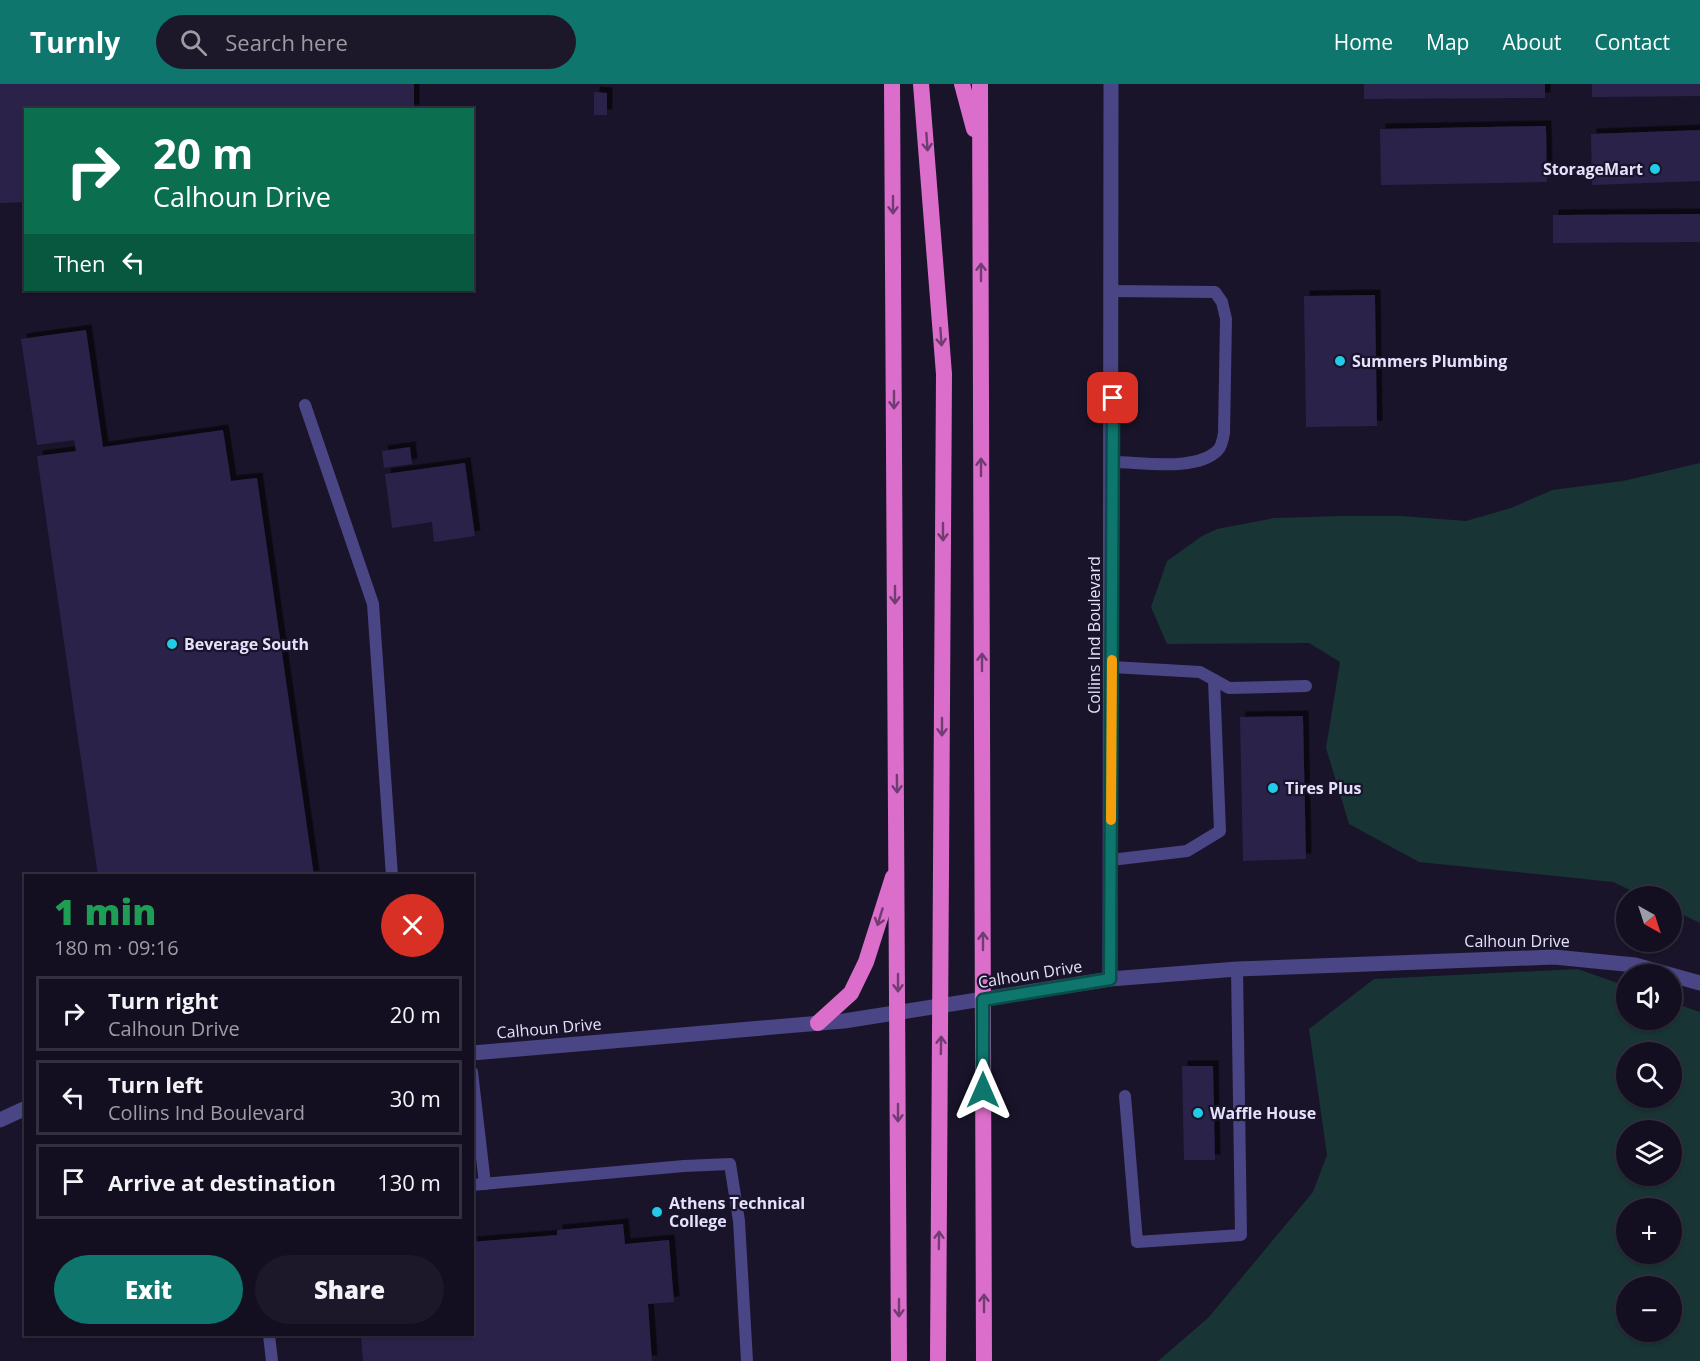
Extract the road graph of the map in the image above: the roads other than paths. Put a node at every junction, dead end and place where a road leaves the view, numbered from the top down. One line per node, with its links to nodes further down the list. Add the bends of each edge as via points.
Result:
1 (892, 84): 14 (highway, one-way to 14)
2 (921, 84): 20 (highway, one-way to 20, via 944,374)
3 (962, 84): 6 (highway)
4 (980, 84): 6 (highway)
5 (1111, 84): 7 (street, Collins Ind Boulevard)
6 (980, 153): 19 (highway, one-way to 6)
7 (1112, 291): 9 (street, Collins Ind Boulevard); 9 (lane, via 1215,292 1226,319 1224,433 1220,449 1190,464)
8 (305, 405): 15 (lane, via 373,604)
9 (1113, 462): 10 (street, Collins Ind Boulevard)
10 (1112, 667): 11 (lane, via 1200,672); 13 (street, Collins Ind Boulevard)
11 (1214, 681): 12 (lane, via 1229,688); 13 (lane, via 1220,831 1187,851)
12 (1306, 686)
13 (1111, 860): 17 (street, Collins Ind Boulevard)
14 (897, 862): 21 (highway, one-way to 21); 22 (highway, one-way to 22, via 866,962 851,993)
15 (392, 874)
16 (1237, 969): 17 (street, Calhoun Drive); 18 (street, Calhoun Drive, via 1554,957 1635,965); 24 (lane, via 1242,1235 1137,1242)
17 (1110, 979): 19 (street, Calhoun Drive)
18 (1700, 983)
19 (983, 1000): 20 (street, Calhoun Drive); 34 (highway, one-way to 19)
20 (941, 1007): 21 (street, Calhoun Drive); 33 (highway, one-way to 20)
21 (898, 1013): 22 (street, Calhoun Drive); 32 (highway, one-way to 32)
22 (818, 1023): 23 (street, Calhoun Drive)
23 (474, 1053)
24 (1125, 1096)
25 (474, 1104): 28 (lane)
26 (24, 1109): 27 (street)
27 (0, 1120)
28 (479, 1184): 31 (lane, via 730,1164 739,1221)
29 (269, 1336): 30 (lane)
30 (272, 1361)
31 (747, 1361)
32 (899, 1361)
33 (938, 1361)
34 (984, 1361)

